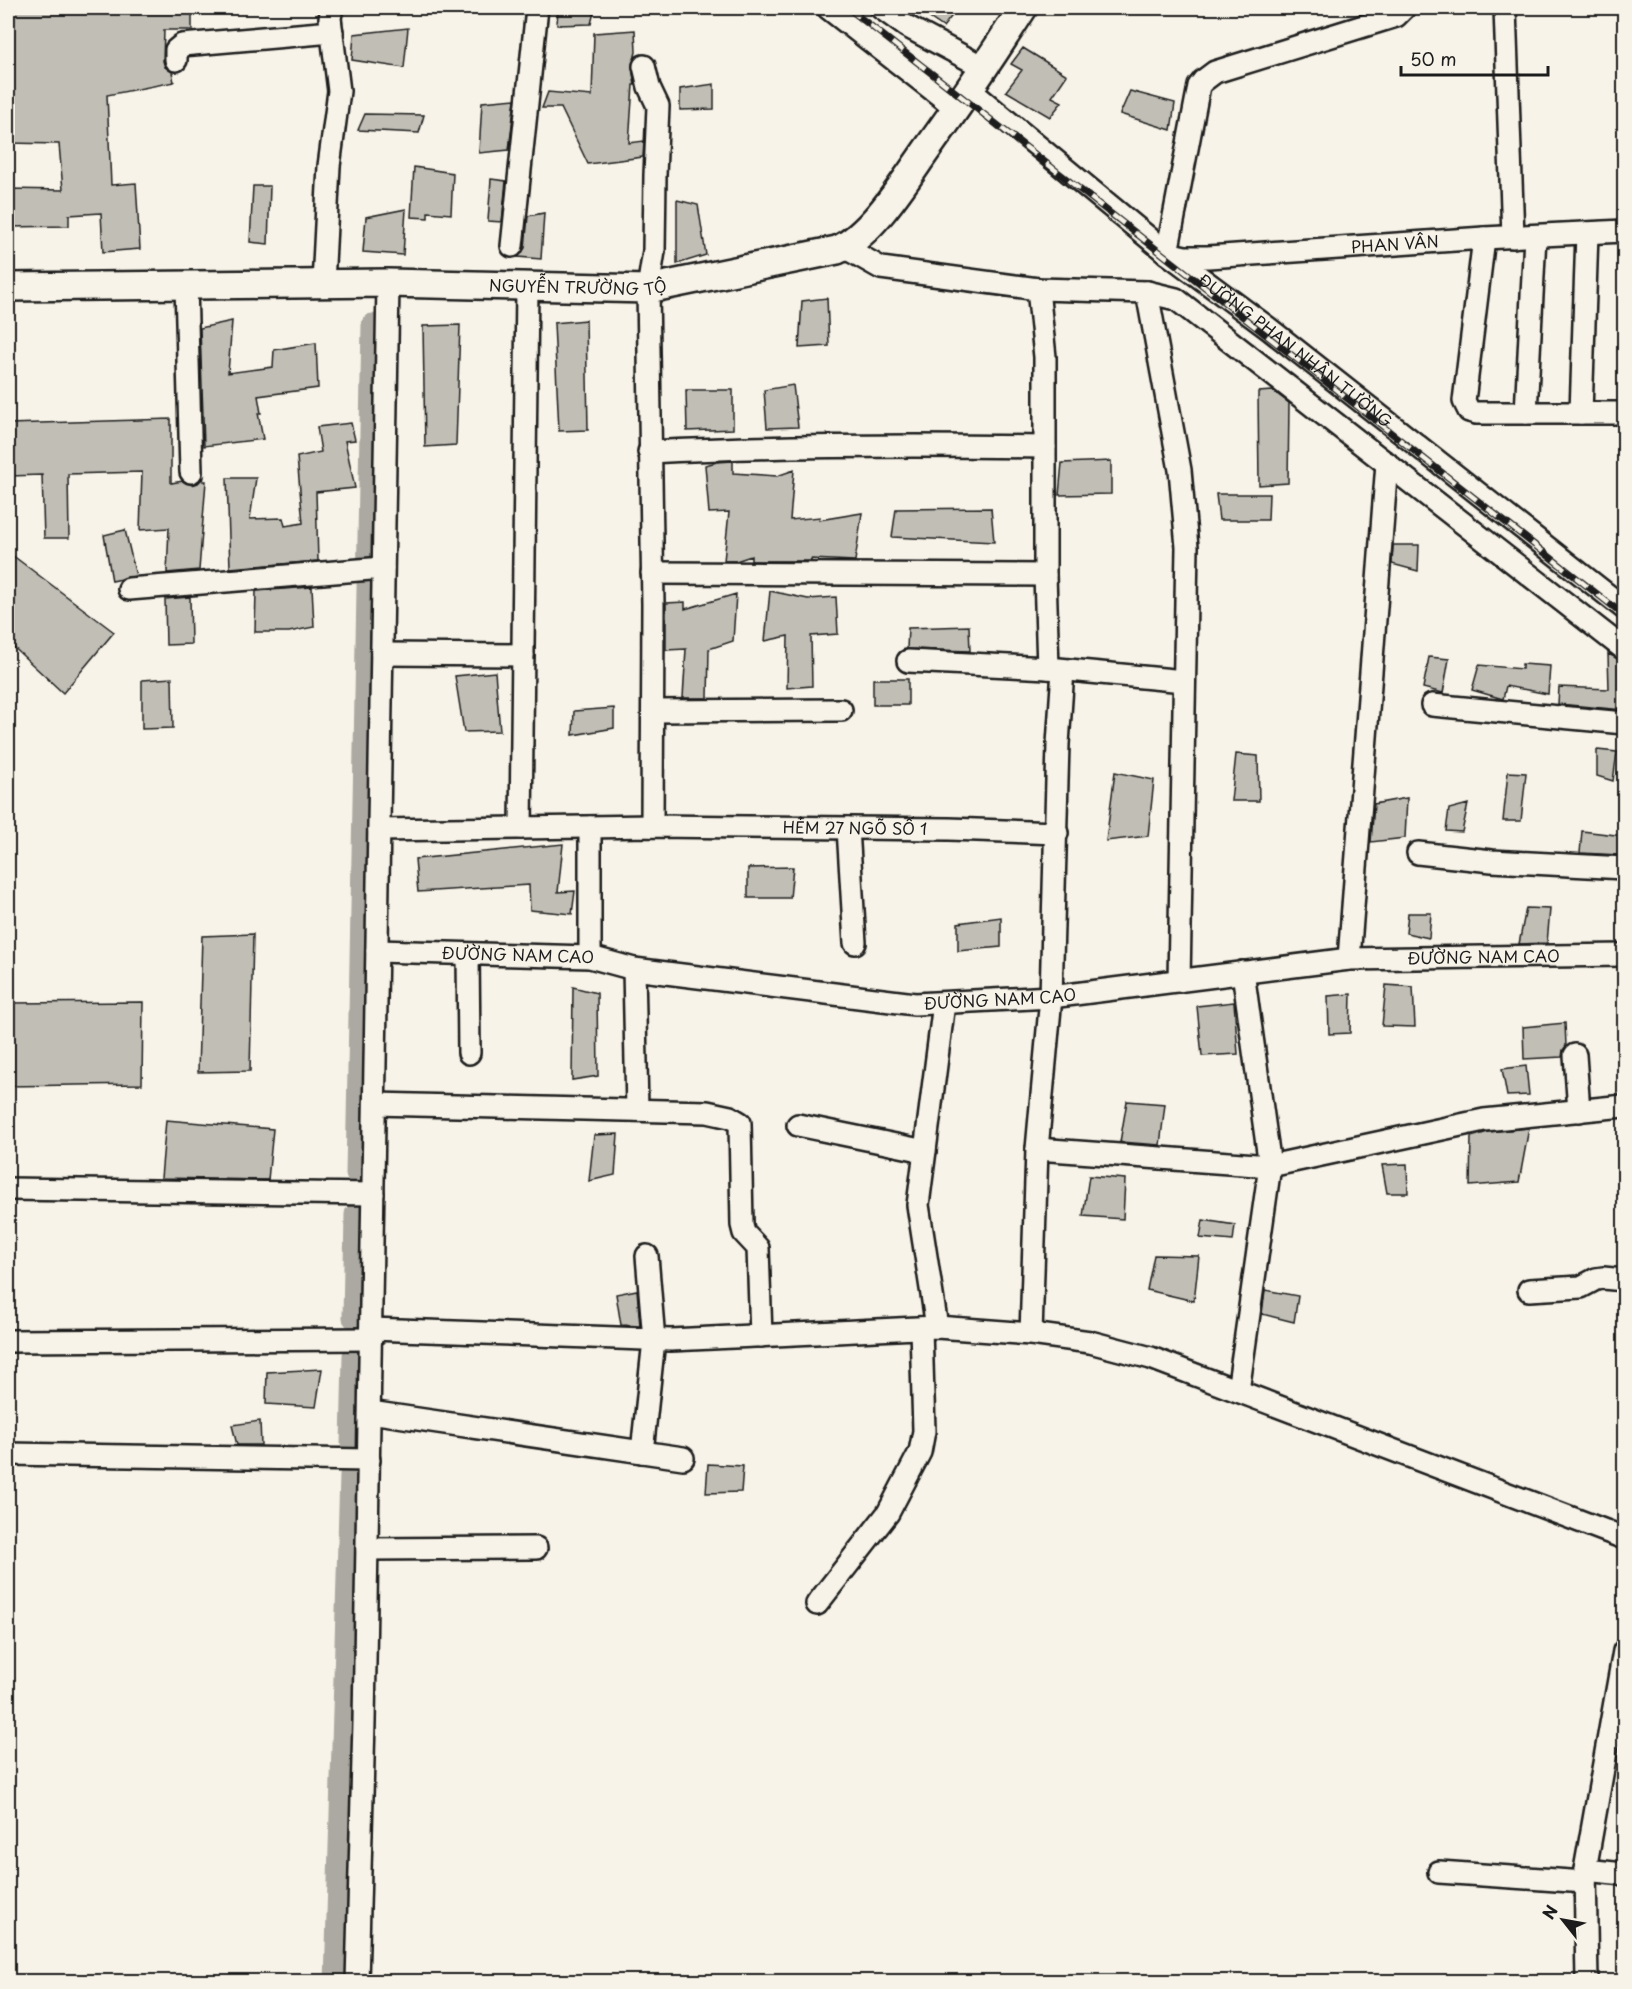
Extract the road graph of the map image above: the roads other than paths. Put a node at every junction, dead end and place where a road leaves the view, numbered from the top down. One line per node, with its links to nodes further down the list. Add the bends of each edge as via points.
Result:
1 (537, 8): 16 (street)
2 (828, 8): 10 (street)
3 (881, 8): 10 (street, via 906,26)
4 (1023, 8): 10 (main road, NGUYỄN TRƯỜNG TỘ)
5 (1404, 8): 18 (street, via 1396,16 1215,72 1203,81)
6 (1505, 8): 14 (street)
7 (327, 16): 8 (street, via 182,45 176,50); 20 (street, via 339,92 329,166)
8 (176, 60)
9 (644, 66): 24 (street, via 658,106 654,251)
10 (970, 88): 17 (main road, NGUYỄN TRƯỜNG TỘ, via 891,200); 18 (street, ĐƯỜNG PHAN NHÂN TƯỜNG)
11 (1624, 231): 12 (street, PHAN VÂN)
12 (1587, 233): 13 (street, PHAN VÂN); 28 (street)
13 (1535, 236): 14 (street, PHAN VÂN); 27 (street)
14 (1513, 237): 15 (street, PHAN VÂN)
15 (1484, 238): 18 (street, PHAN VÂN, via 1208,257); 27 (street, via 1465,406 1476,413)
16 (512, 246)
17 (844, 247): 24 (main road, NGUYỄN TRƯỜNG TỘ); 25 (street, via 881,268)
18 (1167, 253): 38 (street, ĐƯỜNG PHAN NHÂN TƯỜNG)
19 (388, 283): 20 (main road, NGUYỄN TRƯỜNG TỘ); 22 (main road, NGUYỄN TRƯỜNG TỘ); 34 (street)
20 (323, 284): 21 (main road, NGUYỄN TRƯỜNG TỘ)
21 (186, 285): 23 (main road, NGUYỄN TRƯỜNG TỘ); 33 (street)
22 (527, 286): 24 (main road, NGUYỄN TRƯỜNG TỘ); 41 (street)
23 (8, 287)
24 (648, 289): 31 (street)
25 (1038, 289): 26 (street); 30 (street, via 1045,357)
26 (1147, 292): 32 (street, via 1176,298 1188,306); 44 (street, via 1180,470 1187,548)
27 (1526, 413): 28 (street)
28 (1581, 413): 29 (street)
29 (1624, 413)
30 (1045, 447): 31 (street, via 861,445); 36 (street)
31 (649, 452): 35 (street)
32 (1387, 463): 39 (street); 62 (street)
33 (190, 472)
34 (383, 568): 37 (street); 40 (street)
35 (652, 573): 36 (street); 47 (street)
36 (1045, 575): 43 (street)
37 (129, 589)
38 (1624, 608)
39 (1624, 649)
40 (382, 654): 41 (street); 53 (street)
41 (523, 655): 51 (street)
42 (908, 661): 43 (street)
43 (1055, 669): 44 (street); 54 (street)
44 (1184, 681): 65 (street)
45 (1432, 705): 48 (street)
46 (841, 710): 47 (street)
47 (653, 711): 49 (street)
48 (1624, 723)
49 (652, 826): 50 (street, HẺM 27 NGÕ SỐ 1); 52 (street, HẺM 27 NGÕ SỐ 1)
50 (590, 827): 51 (street, HẺM 27 NGÕ SỐ 1); 61 (street)
51 (521, 828): 53 (street, HẺM 27 NGÕ SỐ 1)
52 (848, 828): 54 (street, HẺM 27 NGÕ SỐ 1); 57 (street)
53 (379, 830): 58 (street)
54 (1057, 833): 66 (street)
55 (1418, 853): 56 (street)
56 (1624, 868)
57 (855, 943)
58 (377, 951): 59 (street, ĐƯỜNG NAM CAO); 70 (street)
59 (468, 954): 61 (street, ĐƯỜNG NAM CAO); 68 (street)
60 (1624, 955): 62 (street, ĐƯỜNG NAM CAO)
61 (590, 957): 63 (street, ĐƯỜNG NAM CAO)
62 (1349, 958): 64 (street, ĐƯỜNG NAM CAO)
63 (634, 969): 67 (street, ĐƯỜNG NAM CAO, via 915,1004); 72 (street)
64 (1243, 972): 65 (street, ĐƯỜNG NAM CAO); 77 (street)
65 (1179, 981): 66 (street, ĐƯỜNG NAM CAO)
66 (1051, 998): 67 (street, ĐƯỜNG NAM CAO); 75 (street)
67 (944, 1003): 76 (street)
68 (469, 1053)
69 (1575, 1055): 73 (street)
70 (375, 1104): 72 (street); 79 (street)
71 (1624, 1106): 73 (street)
72 (638, 1110): 86 (street, via 707,1112 730,1117 740,1124 742,1225 758,1248)
73 (1579, 1111): 77 (street, via 1484,1120)
74 (798, 1125): 76 (street)
75 (1037, 1149): 77 (street); 85 (street)
76 (925, 1151): 83 (street, via 918,1205)
77 (1270, 1166): 89 (street)
78 (8, 1189): 79 (street)
79 (373, 1194): 84 (street)
80 (647, 1256): 87 (street)
81 (1624, 1280): 82 (street, via 1603,1278 1581,1287)
82 (1529, 1290)
83 (929, 1328): 85 (street); 86 (street); 98 (street, via 920,1452 888,1513)
84 (371, 1334): 87 (street); 88 (street); 90 (street)
85 (1031, 1334): 89 (street, via 1090,1342 1151,1358)
86 (761, 1336): 87 (street)
87 (654, 1340): 91 (street)
88 (8, 1341)
89 (1238, 1391): 95 (street)
90 (370, 1412): 91 (street); 94 (street)
91 (642, 1452): 93 (street)
92 (8, 1454): 94 (street)
93 (683, 1458)
94 (369, 1460): 97 (street)
95 (1624, 1538)
96 (536, 1548): 97 (street)
97 (367, 1549): 103 (street)
98 (817, 1604)
99 (1624, 1651): 102 (street)
100 (1439, 1872): 102 (street)
101 (1624, 1874): 102 (street)
102 (1585, 1876): 104 (street)
103 (357, 1982)
104 (1587, 1982)

